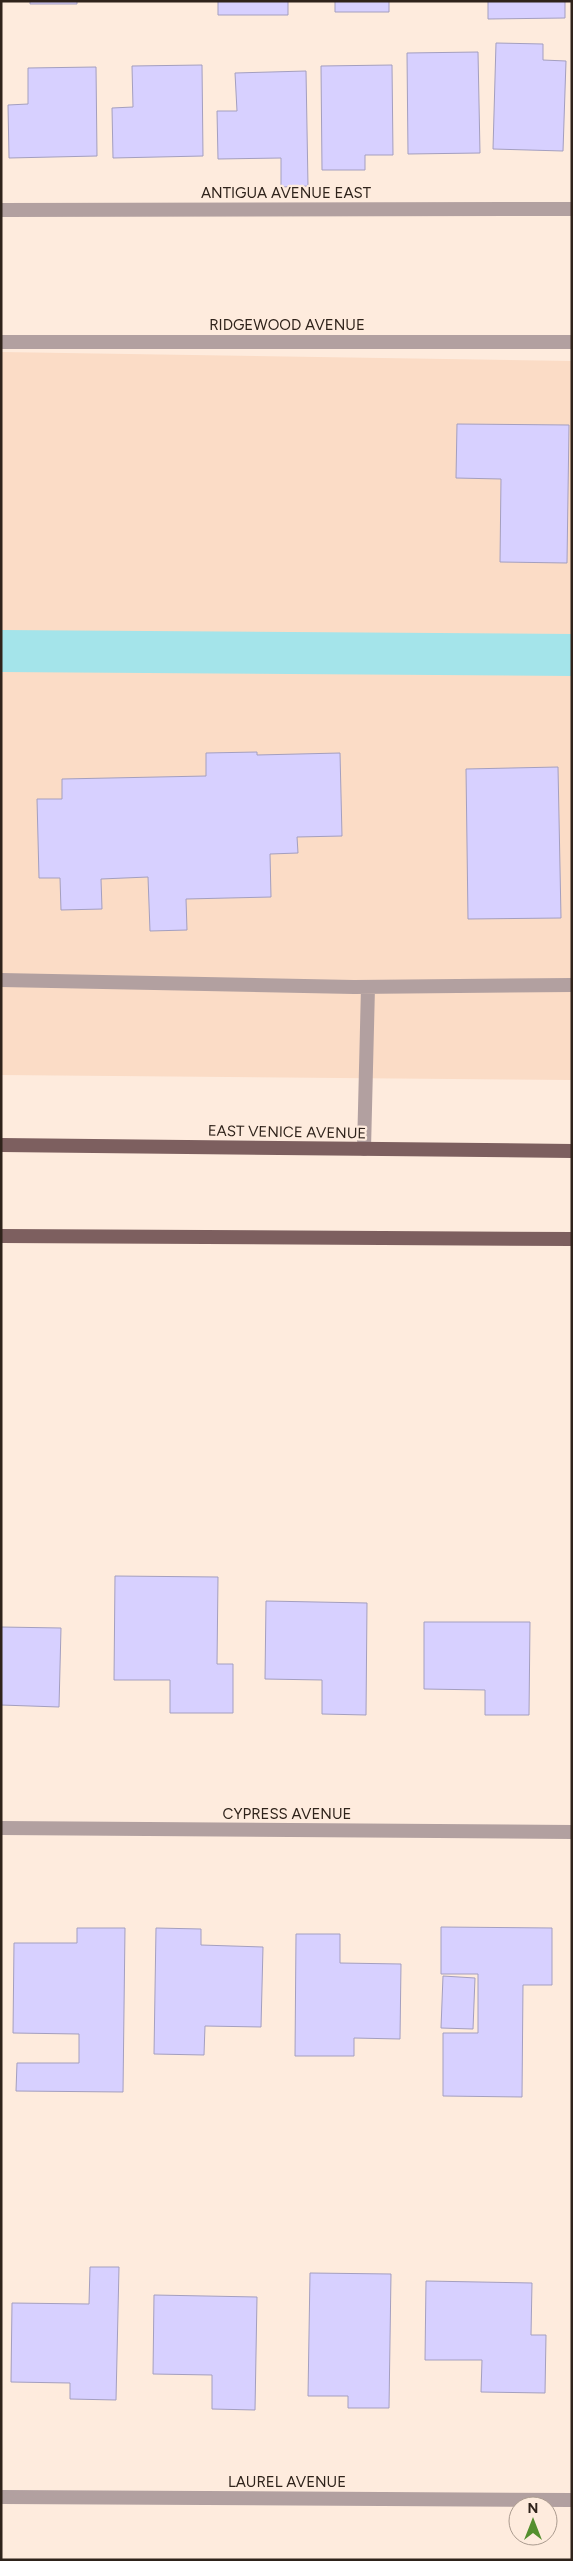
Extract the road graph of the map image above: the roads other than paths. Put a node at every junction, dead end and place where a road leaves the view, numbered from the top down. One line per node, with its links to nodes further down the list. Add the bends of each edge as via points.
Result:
1 (572, 209): 2 (street, ANTIGUA AVENUE EAST)
2 (1, 210)
3 (1, 342): 4 (street, RIDGEWOOD AVENUE)
4 (572, 342)
5 (1, 980): 7 (street)
6 (572, 985): 7 (street)
7 (368, 987): 9 (street)
8 (1, 1145): 9 (main road, EAST VENICE AVENUE)
9 (364, 1149): 10 (main road, EAST VENICE AVENUE)
10 (572, 1151)
11 (1, 1236): 12 (main road)
12 (572, 1239)
13 (1, 1828): 14 (street, CYPRESS AVENUE)
14 (572, 1832)
15 (1, 2497): 16 (street, LAUREL AVENUE)
16 (572, 2500)

